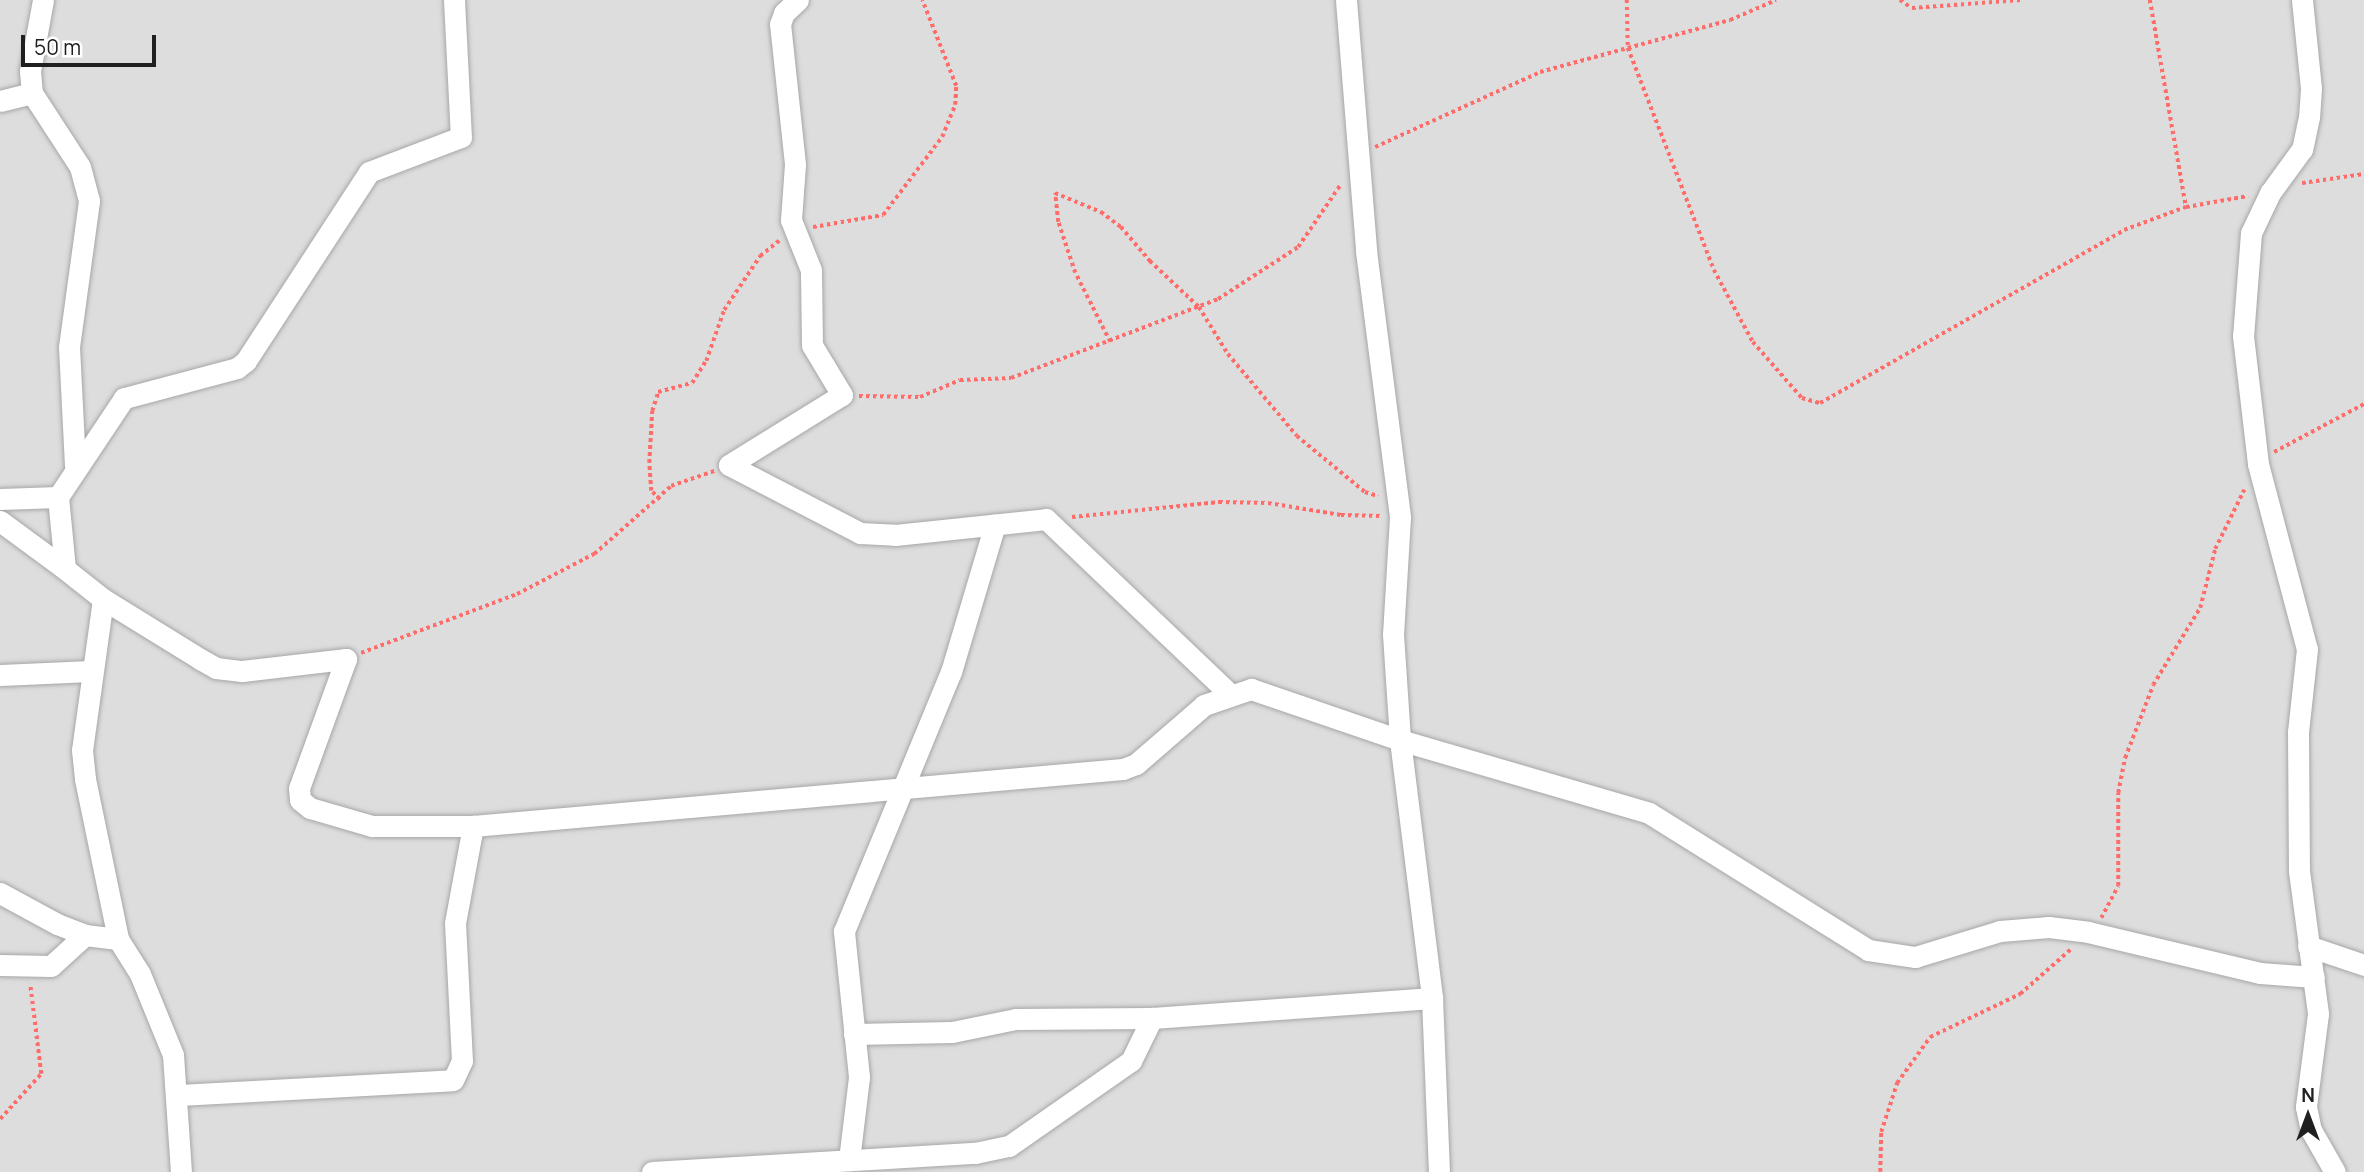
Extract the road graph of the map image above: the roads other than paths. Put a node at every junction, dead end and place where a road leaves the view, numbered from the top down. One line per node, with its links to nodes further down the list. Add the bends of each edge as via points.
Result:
1 (43, 0): 6 (street, via 30,71)
2 (454, 0): 8 (street, via 461,137 369,172 246,362 124,398)
3 (798, 0): 12 (street, via 780,24 795,164 791,220 811,270 812,345 842,396 729,465 860,533 895,535)
4 (1346, 0): 18 (street, via 1357,155 1399,507 1393,634)
5 (2302, 0): 24 (street, via 2311,89 2309,117 2302,149 2270,193 2252,233 2245,295 2246,371 2258,464 2306,649 2298,732 2298,799 2299,871)
6 (32, 93): 7 (street); 8 (street, via 80,167 89,201 69,348)
7 (0, 101)
8 (75, 465): 9 (street)
9 (58, 497): 10 (street); 13 (street)
10 (0, 499)
11 (0, 521): 13 (street)
12 (995, 524): 17 (street, via 1046,519); 19 (street, via 965,634)
13 (65, 569): 14 (street)
14 (103, 599): 15 (street); 20 (street, via 216,668 255,670 345,659 299,788 300,800 310,808 372,825)
15 (91, 671): 16 (street); 23 (street, via 82,750)
16 (0, 675)
17 (1230, 694): 18 (street, via 1262,691); 19 (street, via 1204,705 1136,764 1123,769)
18 (1400, 740): 27 (street, via 1649,813 1868,950 1915,957 2022,928 2088,932 2260,973); 28 (street)
19 (906, 788): 20 (street); 30 (street, via 845,931)
20 (473, 826): 31 (street, via 455,923 462,1061 453,1080)
21 (0, 893): 22 (street)
22 (85, 935): 23 (street); 25 (street, via 51,965)
23 (118, 939): 31 (street, via 140,974 173,1055)
24 (2308, 946): 26 (street); 27 (street)
25 (0, 965)
26 (2364, 965)
27 (2314, 976): 37 (street, via 2318,1014 2306,1107 2311,1130)
28 (1432, 998): 29 (street); 36 (street)
29 (1152, 1018): 30 (street, via 1016,1019 952,1032); 32 (street, via 1131,1061 1009,1146)
30 (854, 1034): 32 (street, via 859,1095)
31 (179, 1095): 33 (street)
32 (849, 1160): 34 (street)
33 (185, 1170)
34 (703, 1170): 35 (street)
35 (653, 1172)
36 (1439, 1172)
37 (2335, 1172)

